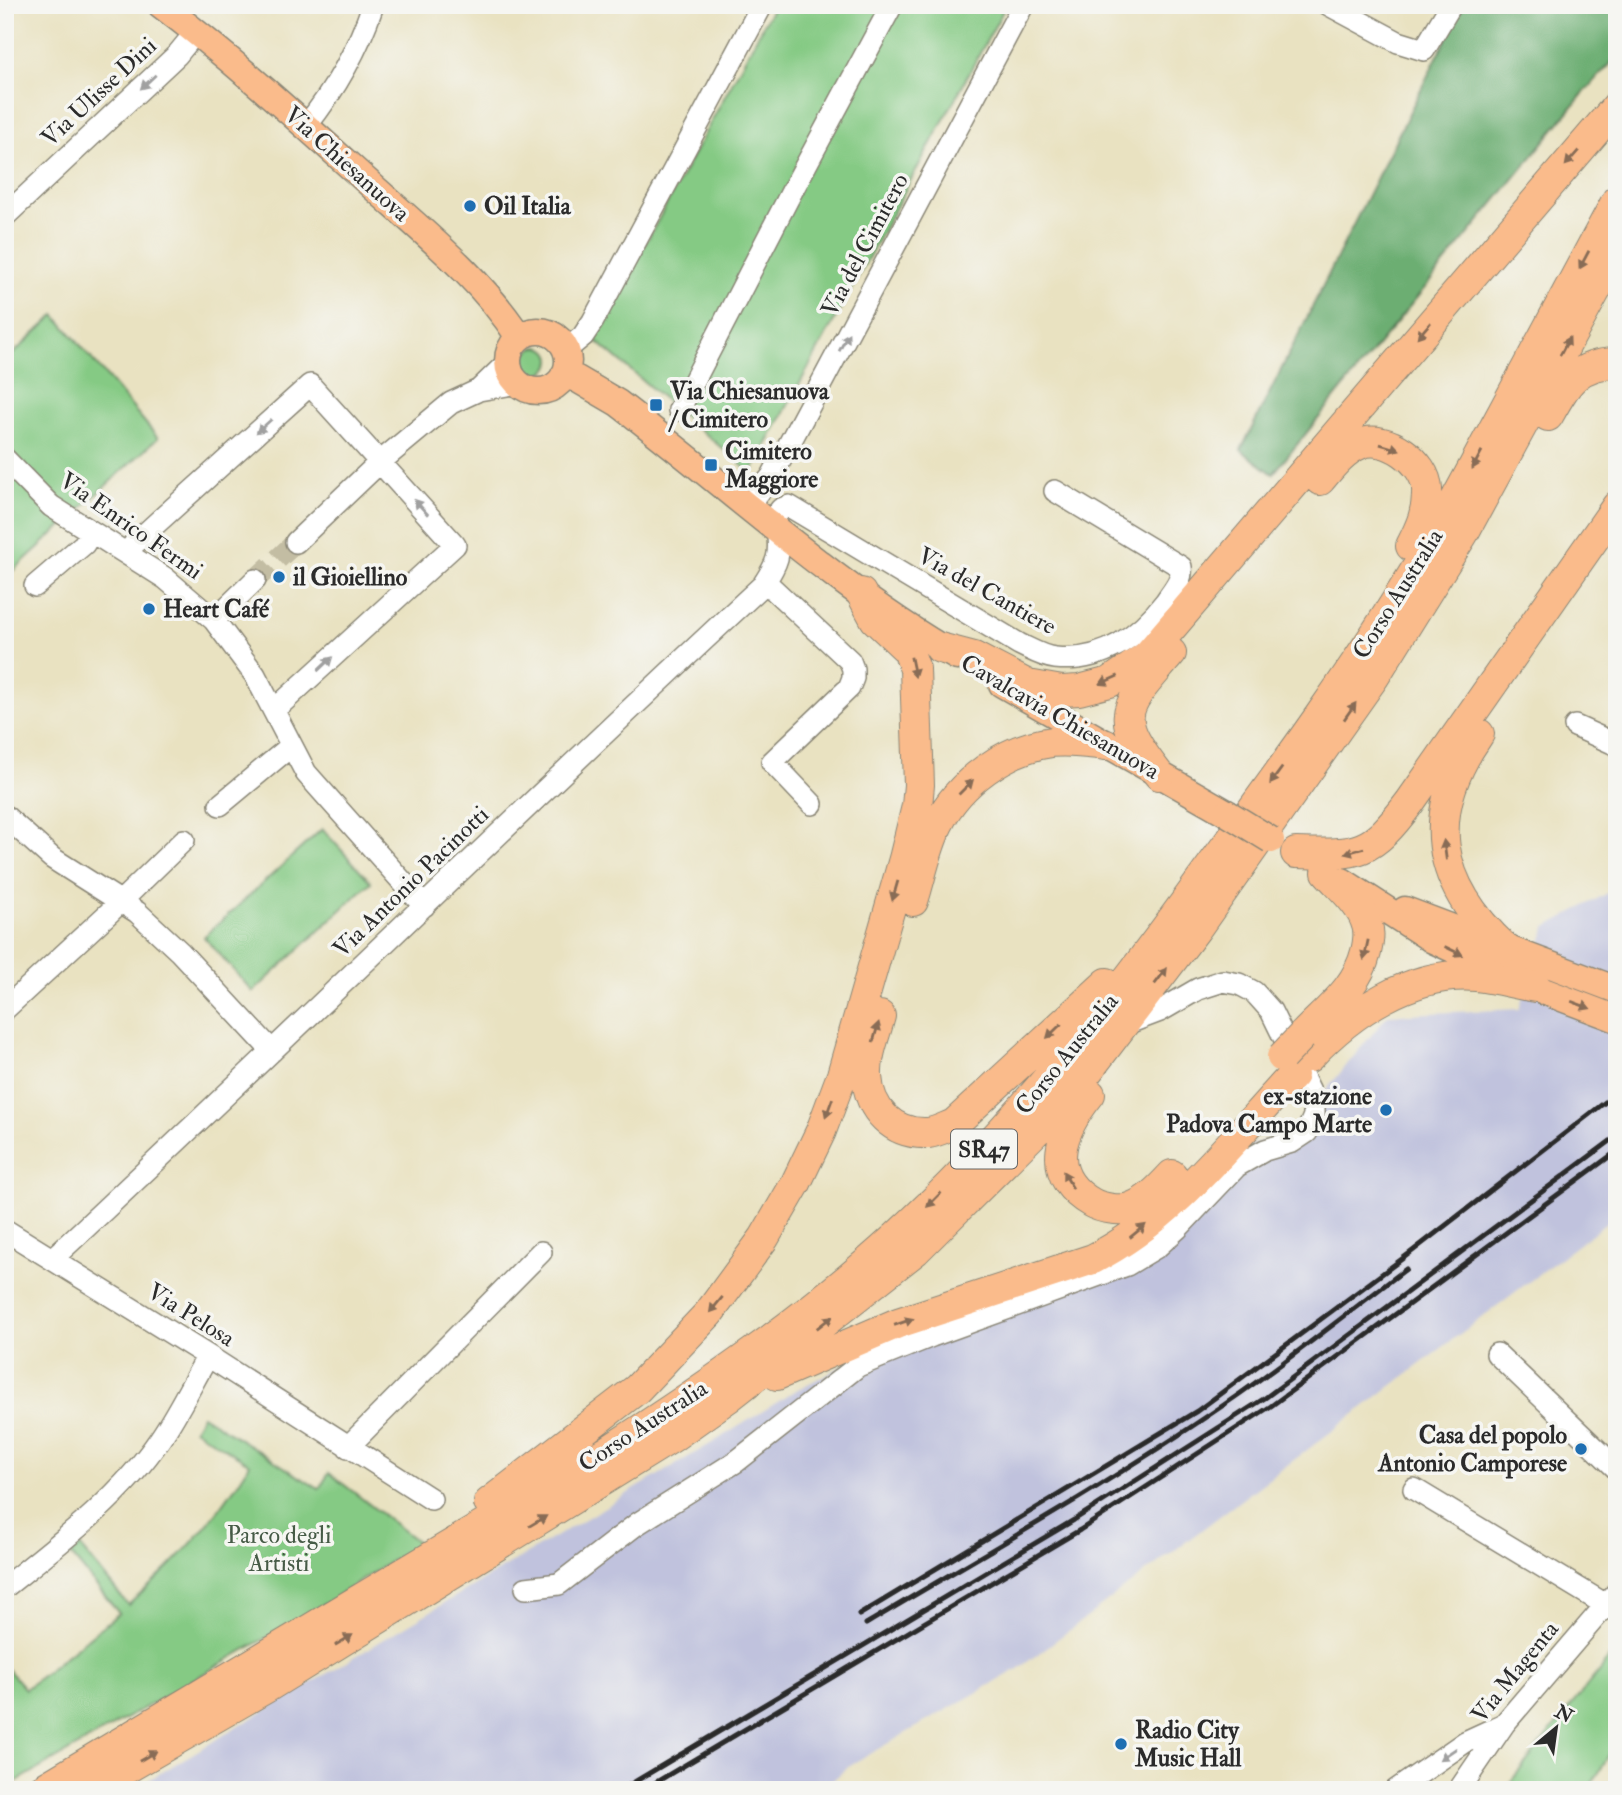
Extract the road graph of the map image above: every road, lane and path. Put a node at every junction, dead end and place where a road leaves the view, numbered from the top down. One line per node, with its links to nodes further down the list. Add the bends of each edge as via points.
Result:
1 (161, 5): 8 (main road, Via Chiesanuova)
2 (373, 5): 10 (street, via 339,81)
3 (762, 5): 15 (street, via 593,321)
4 (892, 5): 18 (street)
5 (1023, 5): 22 (street, Via del Cimitero, one-way to 5, via 772,476)
6 (1329, 5): 7 (street, via 1398,42 1424,50)
7 (1451, 5)
8 (195, 33): 10 (main road, Via Chiesanuova); 12 (street, Via Ulisse Dini, one-way to 12)
9 (1617, 106): 34 (highway, one-way to 34, via 1147,656 1110,682 1079,690 1044,690 974,657)
10 (306, 126): 14 (main road, Via Chiesanuova, via 468,275)
11 (1617, 200): 41 (highway, Corso Australia / SR47, one-way to 41, via 1454,504 1407,584)
12 (5, 216)
13 (1617, 251): 35 (highway, Corso Australia / SR47, one-way to 13, via 1463,534)
14 (519, 337): 15 (main road, via 536,331 554,335); 17 (main road, via 509,353)
15 (565, 362): 17 (main road, via 552,387 543,390 534,390); 22 (main road, via 577,379 618,403)
16 (1617, 363): 35 (highway, via 1590,365 1576,373 1454,580)
17 (513, 373): 20 (street, via 451,403)
18 (679, 410)
19 (5, 459): 25 (street, Via Enrico Fermi, via 51,506)
20 (380, 462): 27 (street); 28 (street, one-way to 28, via 310,384); 36 (street, one-way to 20, via 455,545)
21 (1055, 491): 24 (street, Via del Cantiere, via 1181,567 1182,576 1174,590 1135,635 1085,657 1053,658 1036,652 789,506 781,509)
22 (748, 506): 24 (main road)
23 (1617, 506): 47 (highway, one-way to 47, via 1382,836 1362,849 1342,854)
24 (773, 526): 30 (street, Via Antonio Pacinotti, via 779,546 777,563); 32 (main road, Cavalcavia Chiesanuova)
25 (91, 533): 28 (street, Via Enrico Fermi); 31 (street)
26 (1617, 536): 53 (highway, one-way to 26, via 1464,903 1447,865 1443,832 1451,785 1467,751)
27 (296, 542)
28 (127, 554): 33 (street, Via Enrico Fermi, via 165,578)
29 (255, 580): 33 (street)
30 (763, 584): 43 (street, via 822,632 853,669 849,688 772,762); 51 (street, Via Antonio Pacinotti)
31 (35, 586)
32 (861, 593): 34 (main road, Cavalcavia Chiesanuova); 71 (highway, one-way to 71, via 875,619 908,650 915,669 917,806 842,1075 806,1163 764,1238 670,1357 607,1413)
33 (214, 620): 36 (street, Via Enrico Fermi, via 244,658)
34 (940, 648): 38 (main road, Cavalcavia Chiesanuova)
35 (1374, 677): 58 (highway, Corso Australia / SR47, one-way to 35)
36 (273, 708): 40 (street, Via Enrico Fermi)
37 (1575, 726): 39 (street)
38 (1106, 745): 42 (main road, Cavalcavia Chiesanuova); 52 (highway, one-way to 38, via 954,1124 931,1133 910,1132 894,1127 879,1110 867,1074 870,1052 938,823 967,785 1011,754 1056,742)
39 (1617, 745)
40 (291, 746): 44 (street); 51 (street, Via Enrico Fermi, via 320,792)
41 (1296, 750): 42 (highway, one-way to 41, via 1129,731 1134,697 1340,457 1361,443 1389,444 1415,463 1427,486 1426,515 1335,669); 52 (highway, Corso Australia / SR47, one-way to 52)
42 (1159, 775): 47 (main road, Cavalcavia Chiesanuova, bridge)
43 (812, 804)
44 (220, 805)
45 (5, 816): 50 (street, via 52,858)
46 (184, 840): 50 (street)
47 (1284, 847): 48 (main road, Cavalcavia Chiesanuova)
48 (1327, 872): 49 (main road, Cavalcavia Chiesanuova); 60 (highway, one-way to 60, via 1359,909 1369,936 1356,979)
49 (1355, 889): 53 (main road, Cavalcavia Chiesanuova); 54 (main road, Cavalcavia Chiesanuova, one-way to 54, via 1433,940)
50 (121, 901): 56 (street); 59 (street, via 180,952)
51 (424, 906): 59 (street, Via Antonio Pacinotti)
52 (1175, 917): 71 (highway, Corso Australia / SR47, one-way to 71, via 1021,1111 897,1237 680,1404)
53 (1505, 948): 55 (main road, Cavalcavia Chiesanuova)
54 (1541, 989): 57 (main road, Cavalcavia Chiesanuova, one-way to 57); 60 (highway, via 1476,976 1430,980 1398,991)
55 (1617, 990)
56 (5, 1009)
57 (1617, 1019)
58 (1123, 1025): 60 (highway, one-way to 58, via 1149,1197 1127,1209 1099,1207 1076,1194 1061,1168 1061,1144 1073,1114 1107,1073); 66 (highway, Corso Australia / SR47, one-way to 58, via 915,1251 1038,1129); 73 (street, Corso Australia, via 1223,981 1254,992 1271,1012 1314,1099 1314,1116 1307,1132 1237,1166 1157,1247 1127,1265 858,1366 737,1461 638,1524 559,1584)
59 (272, 1051): 63 (street, Via Antonio Pacinotti)
60 (1296, 1056): 66 (highway, one-way to 60, via 898,1324 1093,1259 1116,1247 1186,1189)
61 (5, 1230): 63 (street, Via Pelosa)
62 (541, 1252): 67 (street)
63 (52, 1259): 65 (street, Via Pelosa)
64 (1497, 1354): 68 (street)
65 (208, 1356): 67 (street, Via Pelosa); 72 (street, via 160,1439 135,1471 66,1538)
66 (729, 1398): 77 (highway, Corso Australia / SR47, one-way to 66, via 266,1688)
67 (348, 1447): 70 (street, Via Pelosa)
68 (1617, 1469)
69 (1414, 1489): 74 (street)
70 (431, 1499)
71 (388, 1582): 76 (highway, Corso Australia / SR47)
72 (5, 1587)
73 (526, 1588)
74 (1613, 1602): 75 (street, Via Magenta)
75 (1504, 1724): 78 (street, one-way to 78, via 1465,1742); 79 (street, Via Magenta)
76 (41, 1790)
77 (89, 1790)
78 (1395, 1790)
79 (1459, 1790)

